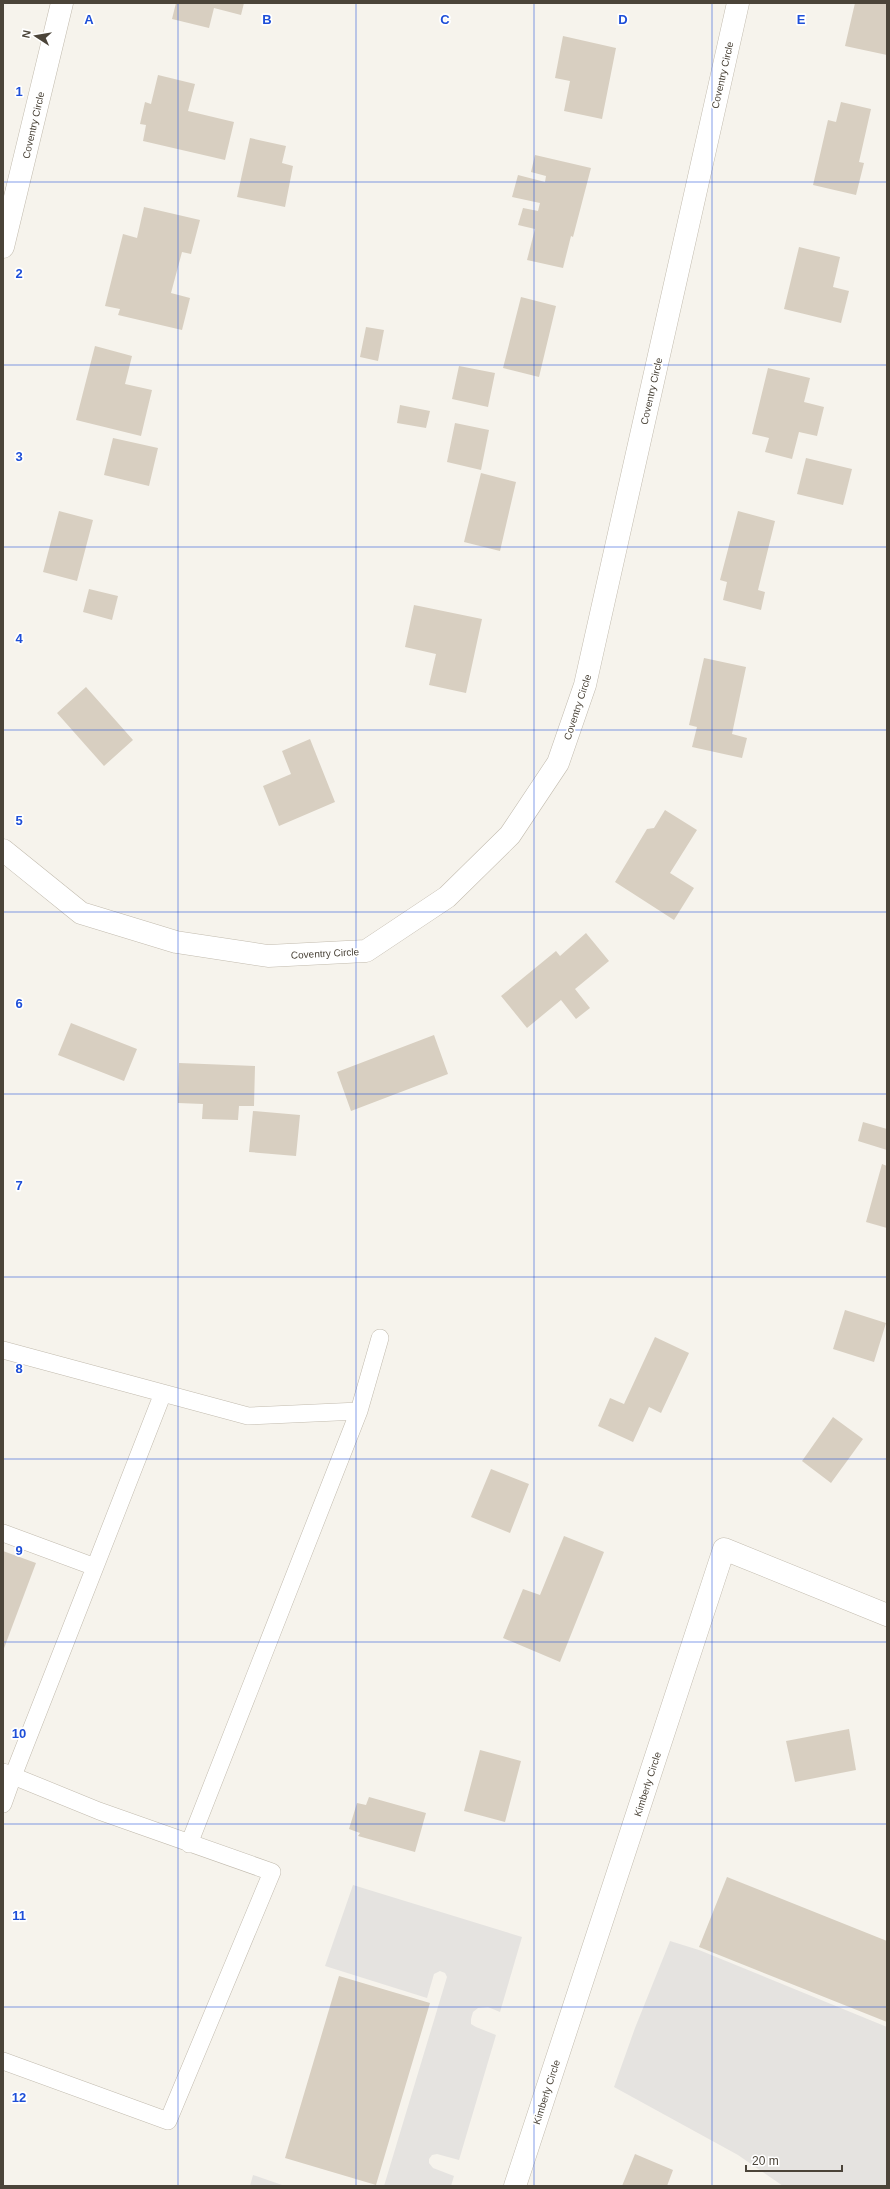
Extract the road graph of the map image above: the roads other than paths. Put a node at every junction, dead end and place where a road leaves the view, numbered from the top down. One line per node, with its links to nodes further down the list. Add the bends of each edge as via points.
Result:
1 (62, 3): 3 (street, Coventry Circle)
2 (738, 3): 5 (street, Coventry Circle, via 585,685 558,763 510,835 447,897 366,951 268,956 176,942 81,913)
3 (11, 184): 4 (street, Coventry Circle)
4 (3, 247)
5 (3, 850)
6 (380, 1338): 9 (lane)
7 (3, 1350): 8 (lane)
8 (163, 1393): 9 (lane, via 248,1416); 11 (lane)
9 (359, 1411): 15 (lane)
10 (3, 1533): 11 (lane)
11 (95, 1567): 13 (lane)
12 (887, 1615): 17 (street, Kimberly Circle, via 724,1549)
13 (8, 1774): 14 (lane); 15 (lane)
14 (3, 1804)
15 (189, 1844): 16 (lane, via 272,1872 168,2121)
16 (3, 2061)
17 (515, 2186)

